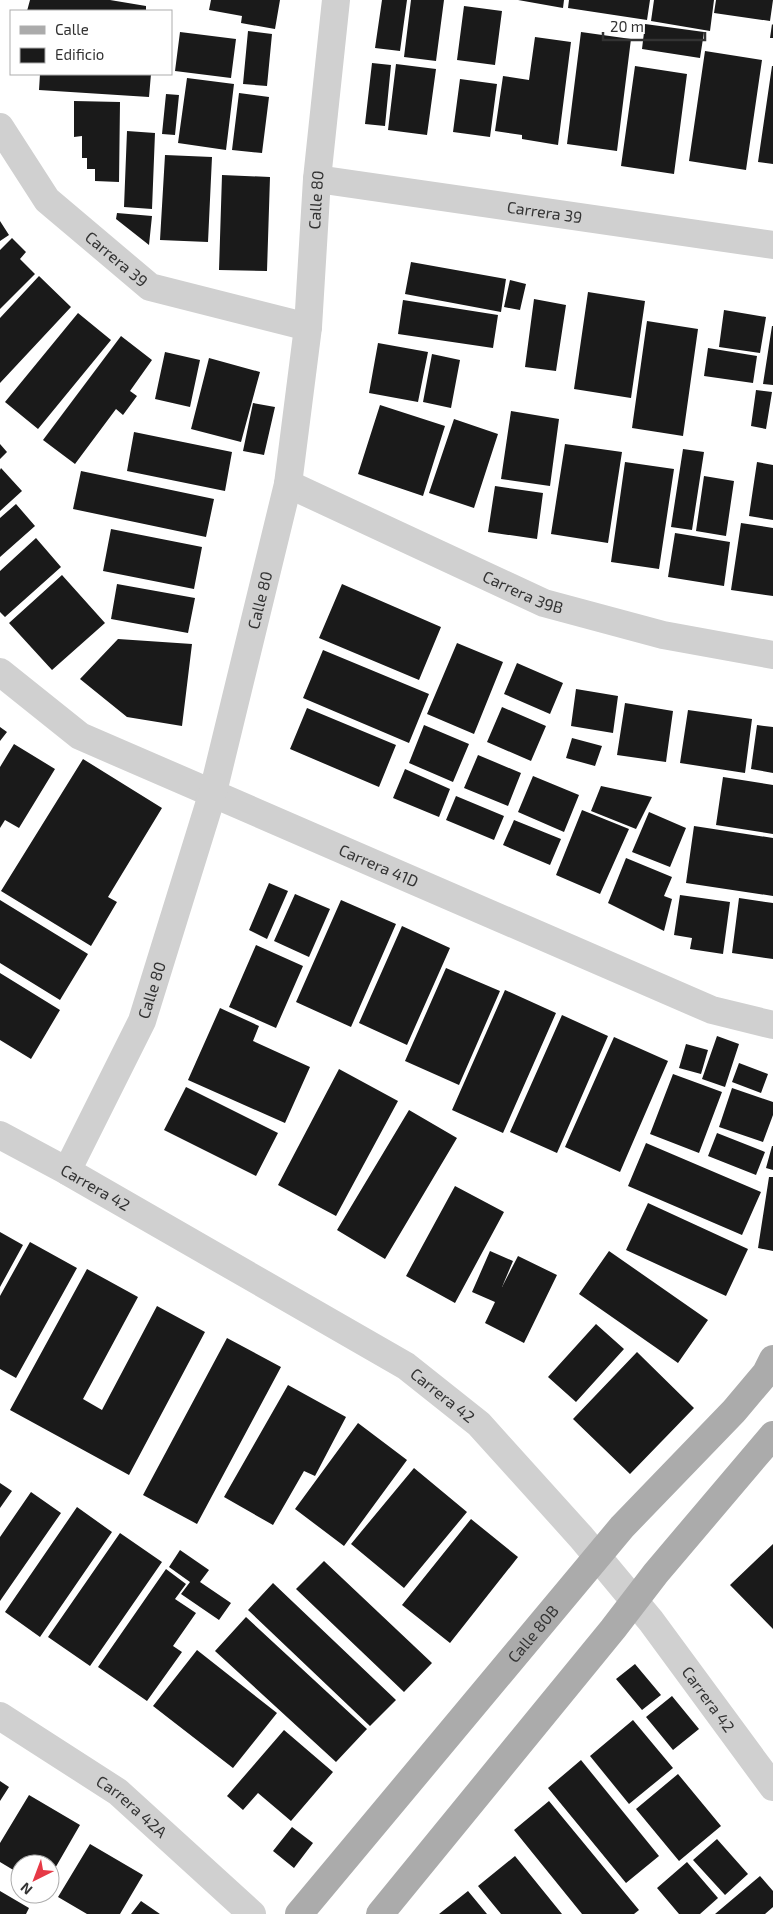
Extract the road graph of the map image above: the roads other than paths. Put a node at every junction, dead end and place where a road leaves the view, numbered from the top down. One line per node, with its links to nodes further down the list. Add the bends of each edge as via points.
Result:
1 (336, 0): 3 (street, Calle 80)
2 (0, 127): 5 (street, Carrera 39, via 47,200 150,287)
3 (317, 179): 4 (street, Carrera 39); 5 (street, Calle 80)
4 (773, 245)
5 (308, 326): 6 (street, Calle 80)
6 (288, 484): 7 (street, Carrera 39B, via 544,603 663,635); 9 (street, Calle 80)
7 (773, 655)
8 (0, 672): 9 (street, Carrera 41D, via 80,736)
9 (213, 792): 10 (street, Carrera 41D, via 712,1010); 12 (street, Calle 80, via 142,1020)
10 (773, 1025)
11 (0, 1135): 12 (street, Carrera 42)
12 (67, 1171): 15 (street, Carrera 42, via 406,1366 479,1424)
13 (773, 1359): 15 (main road, Calle 80B, via 766,1373 734,1411)
14 (773, 1436): 16 (main road)
15 (597, 1557): 16 (street, Carrera 42); 20 (main road, Calle 80B)
16 (634, 1601): 18 (street, Carrera 42); 21 (main road)
17 (0, 1716): 19 (street, Carrera 42A, via 118,1792)
18 (773, 1786)
19 (252, 1914)
20 (300, 1914)
21 (380, 1914)

